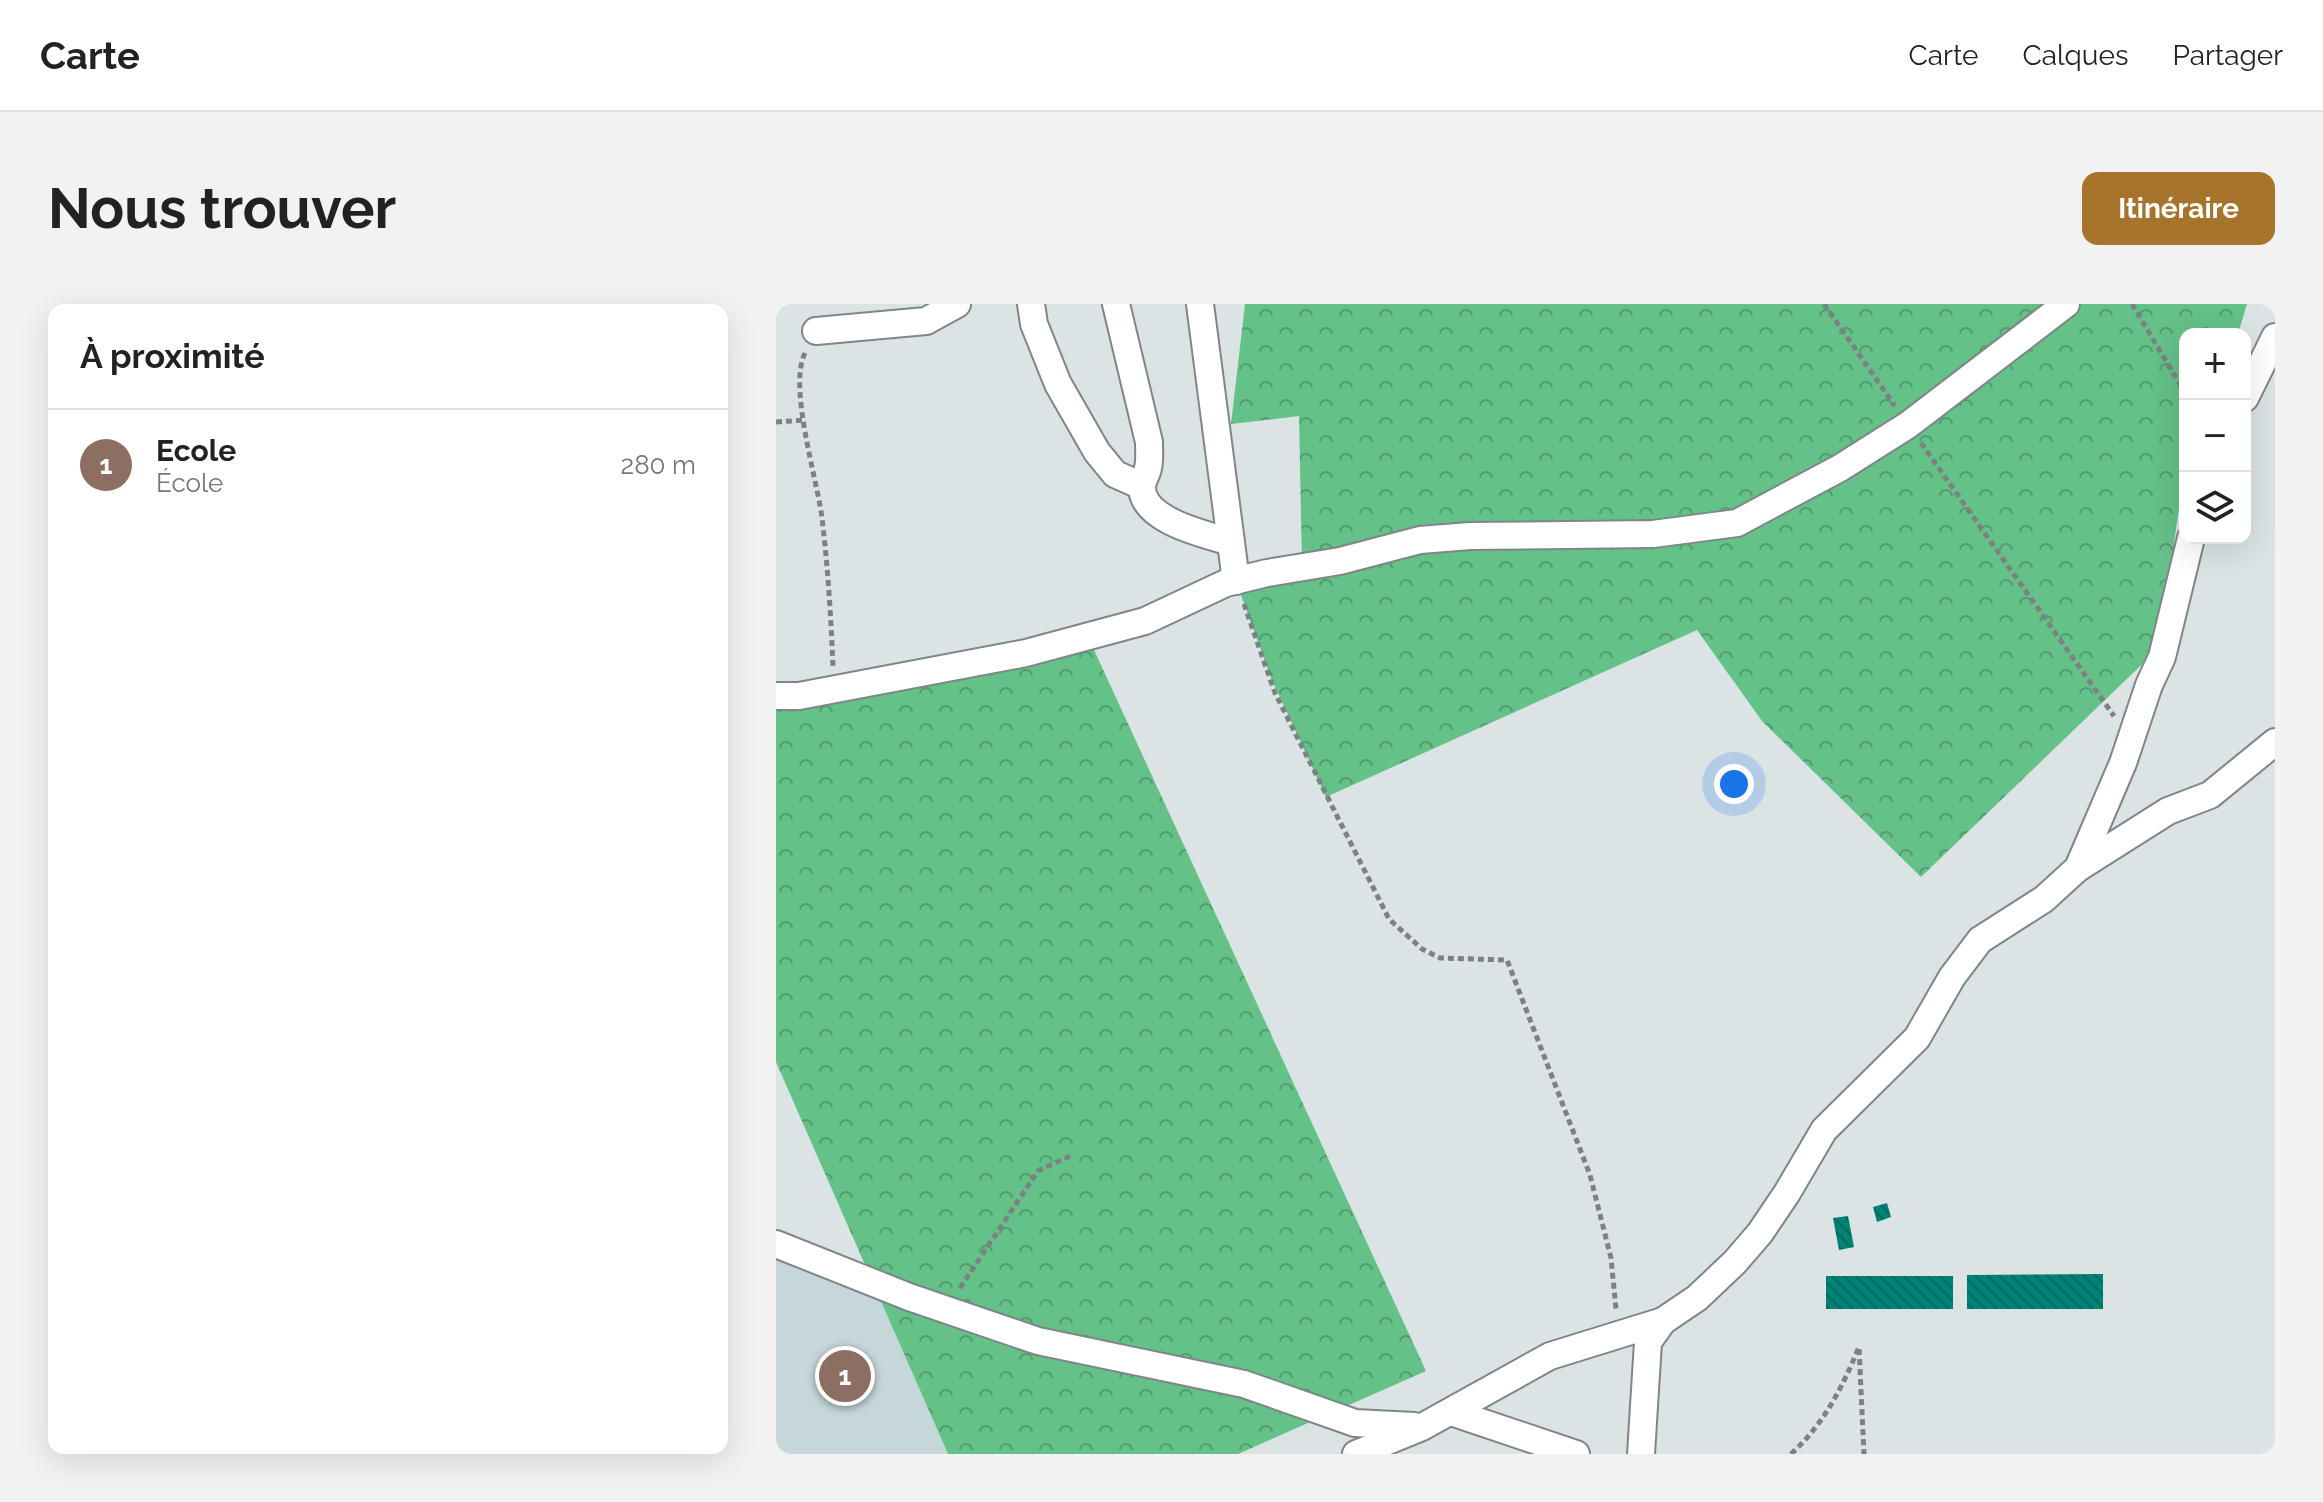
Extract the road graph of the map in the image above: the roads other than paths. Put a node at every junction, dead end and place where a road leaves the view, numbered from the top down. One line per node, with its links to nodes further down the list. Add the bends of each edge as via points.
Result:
1 (957, 304): 6 (street, via 926,321)
2 (1031, 304): 9 (street, via 1058,384 1097,452 1115,474)
3 (1116, 304): 9 (street, via 1149,442 1150,463)
4 (1200, 304): 10 (street)
5 (2066, 304): 12 (street, via 1908,425 1737,523 1653,534 1420,540)
6 (816, 331)
7 (2275, 337): 8 (street)
8 (2251, 386)
9 (1142, 486): 10 (street, via 1152,505 1185,530)
10 (1231, 542): 12 (street)
11 (2190, 544): 15 (street, via 2162,657)
12 (1236, 581): 13 (street, via 1156,617 999,659)
13 (776, 696)
14 (2275, 742): 15 (street, via 2210,795 2168,811)
15 (2078, 868): 17 (street, via 2044,899 1980,940 1917,1038 1824,1130 1760,1233 1697,1298)
16 (776, 1244): 19 (street, via 1038,1341 1244,1384 1355,1423)
17 (1663, 1321): 18 (street, via 1550,1356); 22 (street, via 1648,1342)
18 (1451, 1412): 19 (street); 21 (street)
19 (1422, 1427): 20 (street)
20 (1356, 1454)
21 (1576, 1454)
22 (1641, 1454)

